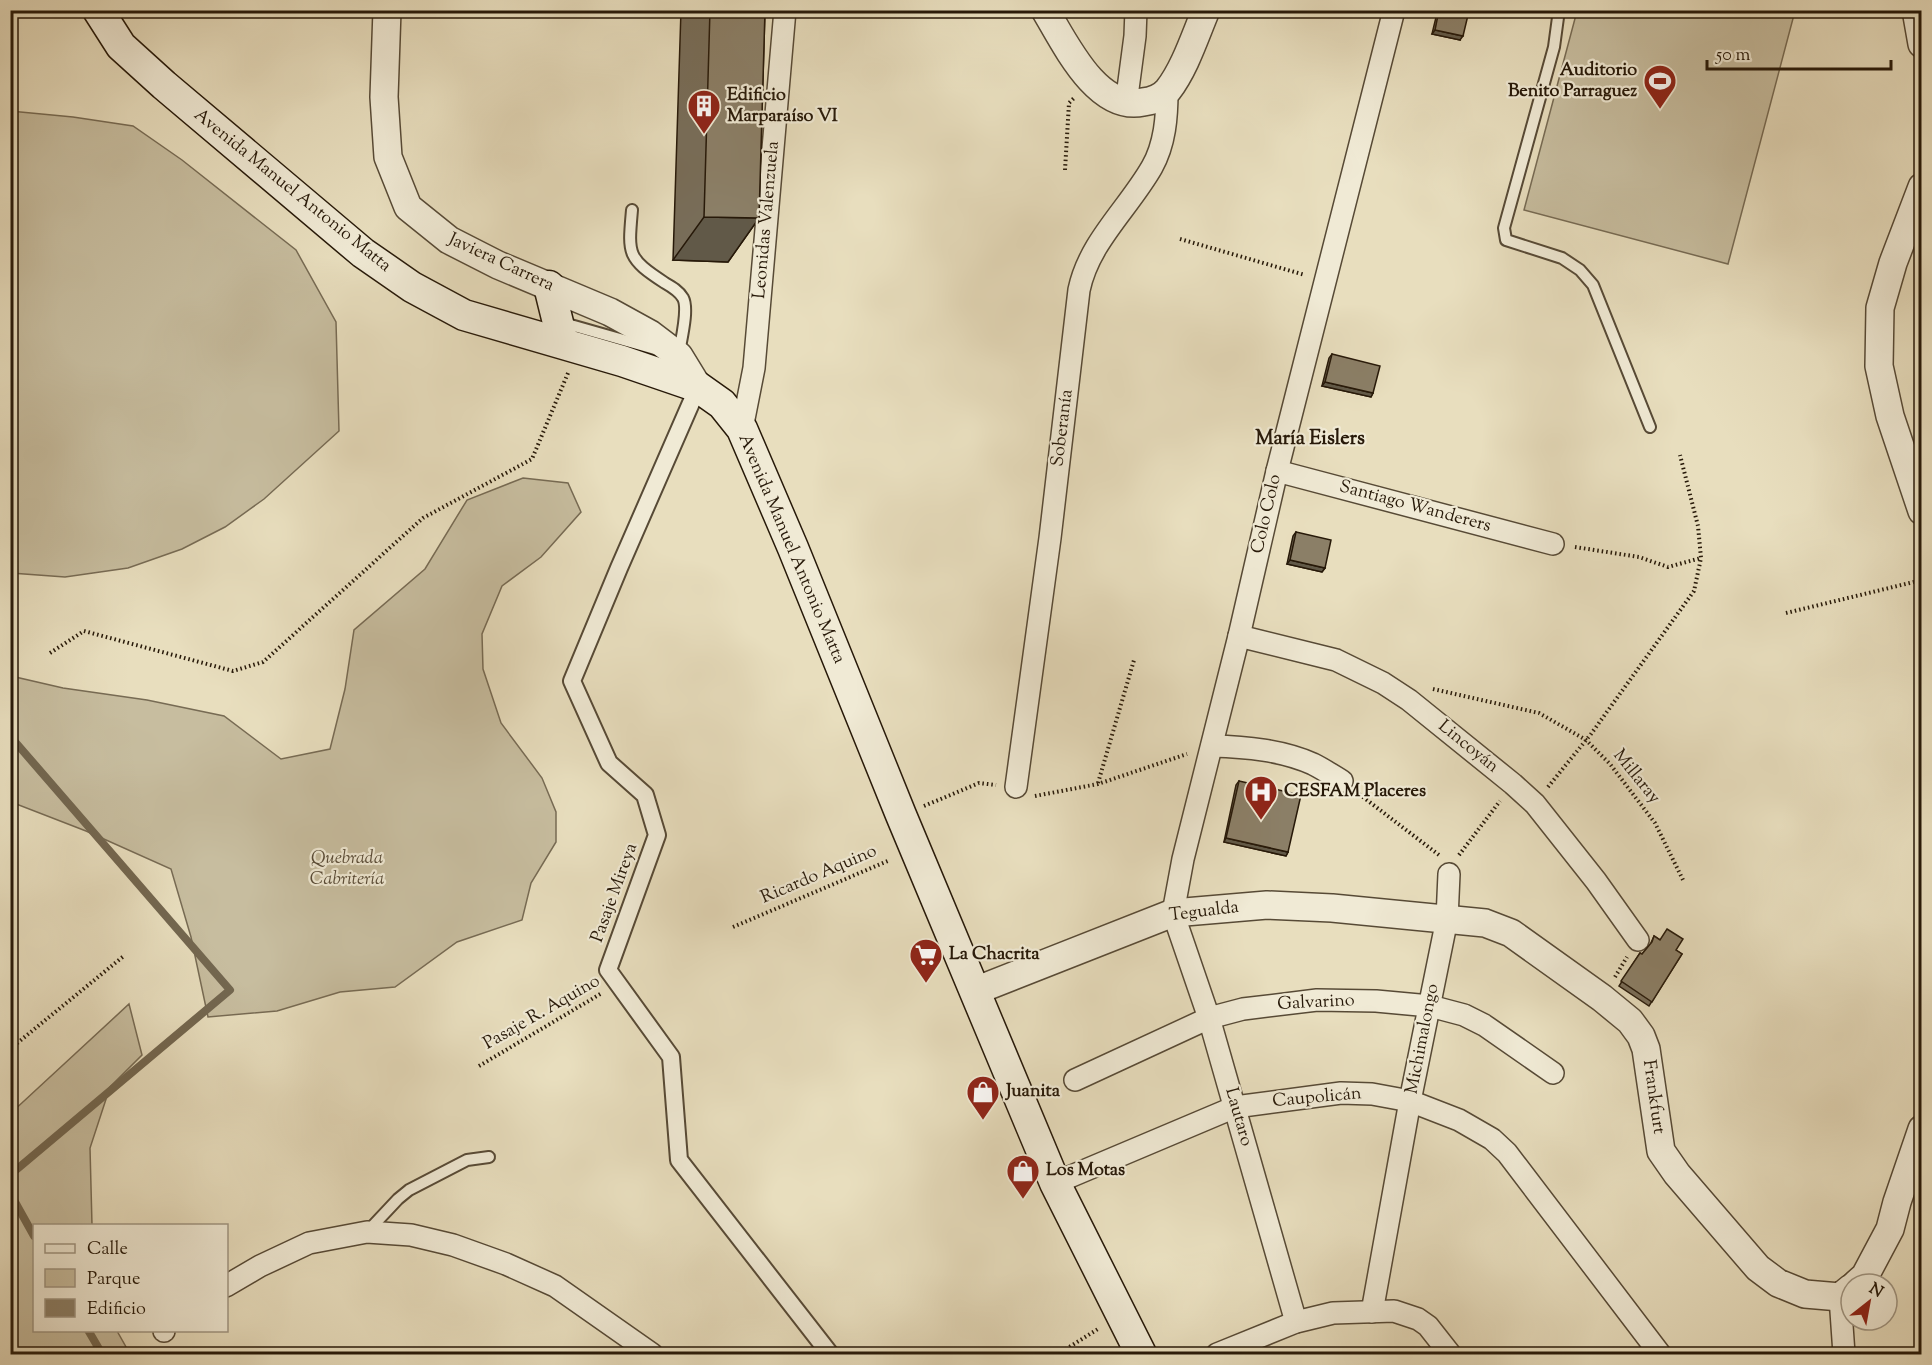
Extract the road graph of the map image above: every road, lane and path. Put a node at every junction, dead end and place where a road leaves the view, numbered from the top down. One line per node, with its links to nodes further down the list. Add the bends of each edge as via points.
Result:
1 (98, 10): 20 (main road, Avenida Manuel Antonio Matta, via 121,46 164,86 363,254 456,311 498,326)
2 (387, 10): 19 (street, Javiera Carrera, via 384,97 388,157 408,207 449,240 498,266)
3 (784, 10): 24 (street, Leonidas Valenzuela, via 754,368)
4 (1045, 10): 11 (street)
5 (1136, 10): 13 (street)
6 (1206, 10): 12 (street)
7 (1394, 10): 18 (street, Colo Colo)
8 (1559, 10): 23 (lane, via 1554,46 1504,228 1506,240 1562,258 1593,285)
9 (1917, 10): 10 (street)
10 (1922, 44)
11 (1092, 82): 13 (street); 14 (path, via 1069,103)
12 (1167, 91): 13 (street, via 1151,101); 41 (street, Soberanía, via 1166,124 1153,166 1083,271)
13 (1126, 104)
14 (1065, 170)
15 (1922, 187): 27 (street, via 1880,308 1879,366 1890,416)
16 (632, 210): 21 (lane, via 629,240 633,256 640,267 684,299)
17 (1180, 239): 18 (path)
18 (1326, 281): 26 (street, Colo Colo)
19 (549, 286): 20 (main road); 21 (street, Javiera Carrera, via 610,312)
20 (566, 337): 21 (lane); 22 (main road, Avenida Manuel Antonio Matta); 33 (path, via 532,459 423,518 263,662 233,671 84,631)
21 (679, 356): 22 (street, Javiera Carrera)
22 (698, 387): 24 (main road, Avenida Manuel Antonio Matta, via 722,404); 52 (street, Pasaje Mireya, via 572,681 609,763 645,795 657,835 608,970)
23 (1650, 427)
24 (742, 429): 43 (main road, Avenida Manuel Antonio Matta)
25 (1680, 455): 29 (path, via 1698,526)
26 (1276, 471): 28 (street, Santiago Wanderers); 32 (street, Colo Colo)
27 (1922, 511)
28 (1553, 544): 29 (path, via 1639,557 1668,567)
29 (1701, 558): 36 (path, via 1694,591)
30 (1922, 580): 31 (path)
31 (1786, 613)
32 (1239, 636): 37 (street, Colo Colo); 40 (street, Lincoyán, via 1336,660 1383,683)
33 (50, 653)
34 (1134, 660): 39 (path)
35 (1427, 687): 36 (path, Millaray, via 1539,713)
36 (1586, 740): 42 (path); 46 (path, Millaray, via 1610,764 1655,823)
37 (1212, 746): 38 (street, via 1245,747 1293,756); 39 (path); 47 (street, Colo Colo)
38 (1342, 781): 45 (path)
39 (1098, 784): 41 (path, via 1028,797)
40 (1513, 784): 42 (street, Lincoyán); 45 (path)
41 (1016, 787): 43 (path, via 979,783)
42 (1535, 804): 50 (street, Lincoyán)
43 (901, 815): 44 (main road, Avenida Manuel Antonio Matta)
44 (916, 849): 49 (path, Ricardo Aquino); 53 (main road, Avenida Manuel Antonio Matta)
45 (1451, 870): 48 (street, Michimalongo)
46 (1684, 882)
47 (1173, 913): 48 (street, Tegualda, via 1267,905); 53 (street, Tegualda); 56 (street, Lautaro)
48 (1447, 919): 54 (street, Frankfurt, via 1485,923 1511,933); 55 (street, Michimalongo)
49 (733, 927)
50 (1638, 940): 54 (path)
51 (125, 955): 57 (path)
52 (619, 984): 58 (path, Pasaje R. Aquino); 75 (street, Pasaje Mireya, via 671,1057 679,1160)
53 (975, 990): 65 (main road, Avenida Manuel Antonio Matta)
54 (1602, 998): 69 (street, Frankfurt, via 1630,1021 1641,1036 1649,1064 1661,1151 1677,1174 1758,1268 1778,1283 1805,1294)
55 (1430, 1006): 56 (street, Galvarino, via 1317,1000 1243,1009); 59 (street, Galvarino, via 1484,1025); 61 (street, Michimalongo)
56 (1209, 1018): 60 (street, Galvarino); 62 (street, Lautaro)
57 (10, 1049)
58 (479, 1066)
59 (1553, 1073)
60 (1075, 1080)
61 (1410, 1101): 62 (street, Caupolicán, via 1341,1093); 70 (street, Michimalongo); 80 (street, Caupolicán, via 1459,1120 1492,1139 1507,1153)
62 (1235, 1107): 65 (street, Caupolicán); 72 (street, Lautaro)
63 (1922, 1129): 67 (street, via 1890,1229)
64 (489, 1157): 66 (lane, via 467,1160 409,1190)
65 (1055, 1183): 71 (main road, Avenida Manuel Antonio Matta)
66 (367, 1233): 68 (street, via 309,1243); 74 (street, via 411,1235 506,1264 555,1286)
67 (1867, 1272)
68 (228, 1285)
69 (1839, 1291)
70 (1376, 1312): 72 (street, via 1333,1312); 79 (street, via 1394,1311 1418,1319)
71 (1121, 1315): 76 (path); 77 (main road, Avenida Manuel Antonio Matta)
72 (1296, 1322): 78 (street)
73 (1846, 1332): 81 (street)
74 (652, 1354)
75 (830, 1354)
76 (1058, 1354)
77 (1141, 1354)
78 (1217, 1354)
79 (1450, 1354)
80 (1660, 1354)
81 (1844, 1354)

